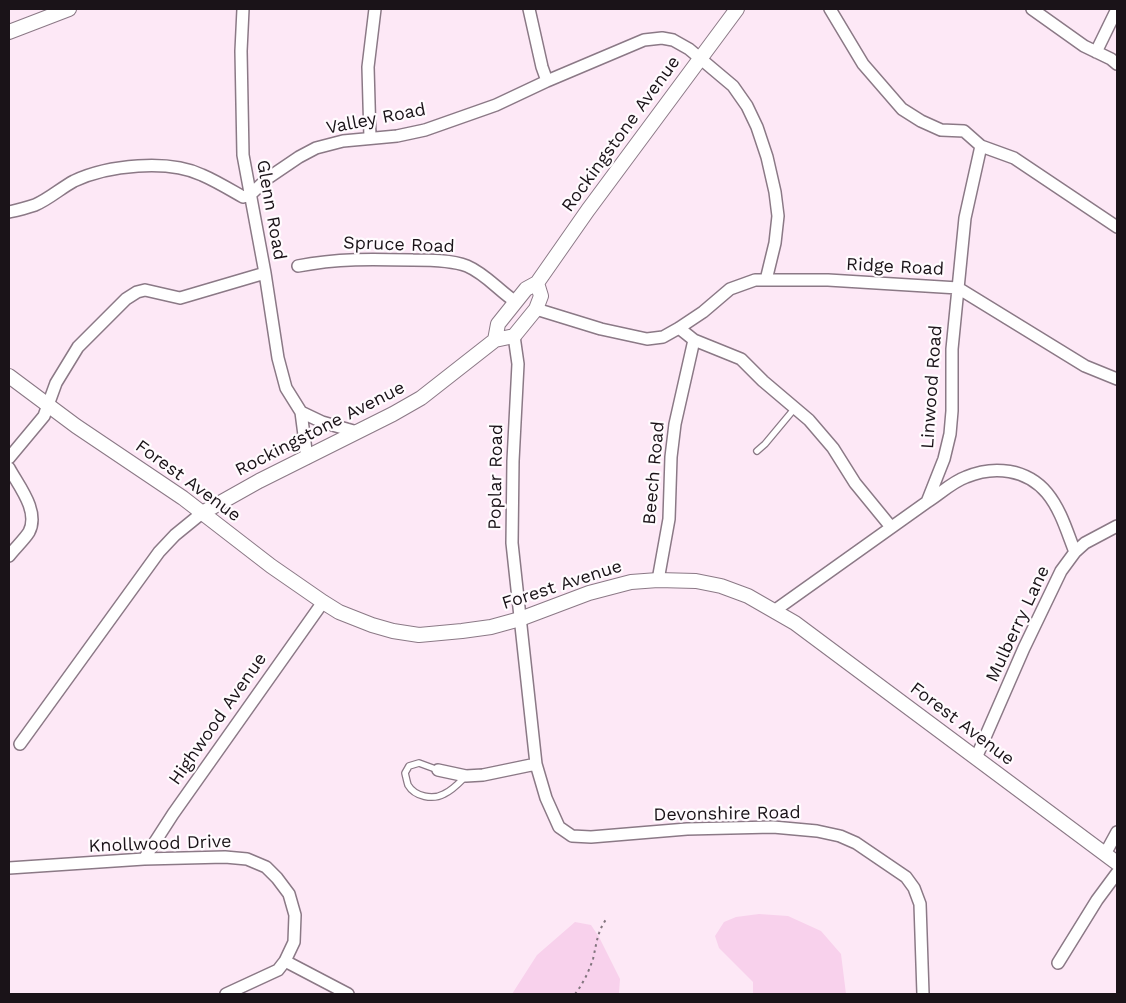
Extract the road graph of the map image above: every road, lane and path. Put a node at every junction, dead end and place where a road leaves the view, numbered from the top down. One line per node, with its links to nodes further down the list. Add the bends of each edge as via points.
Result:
1 (69, 9): 9 (street)
2 (244, 9): 16 (street, Glenn Road, via 241,51 243,154)
3 (375, 9): 14 (street, via 368,67)
4 (529, 9): 13 (street)
5 (737, 9): 11 (street, Rockingstone Avenue)
6 (830, 9): 15 (street, via 863,64 902,108 941,130 964,131)
7 (1032, 9): 10 (street)
8 (1117, 9): 10 (street)
9 (9, 32)
10 (1096, 52): 12 (street)
11 (700, 58): 13 (street, Valley Road, via 674,40 644,40); 21 (street, Valley Road, via 733,86 747,106 767,157 778,216); 22 (street, Rockingstone Avenue)
12 (1117, 64)
13 (547, 81): 14 (street, Valley Road, via 496,105 425,130)
14 (370, 138): 16 (street, Valley Road, via 316,148 268,178)
15 (981, 146): 18 (street, via 1014,158); 23 (street, Linwood Road, via 965,218)
16 (250, 196): 17 (street, via 243,196 201,174 165,167 134,166 90,174 36,204); 20 (street, Glenn Road)
17 (9, 212)
18 (1117, 227)
19 (298, 266): 24 (street, Spruce Road, via 360,259 436,260 466,265)
20 (265, 273): 32 (street, via 180,298 145,290 126,299 78,347 56,383); 34 (street, Glenn Road, via 278,358 286,388)
21 (766, 280): 23 (street, Ridge Road, via 828,280); 26 (street, Ridge Road, via 754,280 730,289)
22 (537, 283): 24 (street, Rockingstone Avenue, via 526,289); 25 (street, via 541,296)
23 (958, 288): 31 (street, Ridge Road, via 1085,366); 40 (street, Linwood Road, via 952,349 950,434)
24 (516, 302): 28 (street, Rockingstone Avenue, via 498,324)
25 (536, 309): 26 (street, Ridge Road, via 601,329 648,339 663,337); 27 (street)
26 (679, 328): 29 (street)
27 (514, 336): 28 (street, Rockingstone Avenue); 49 (street, Poplar Road, via 518,364 512,543)
28 (495, 340): 35 (street, Rockingstone Avenue, via 421,398)
29 (694, 340): 33 (street, via 741,359); 46 (street, Beech Road, via 675,424 669,520)
30 (9, 376): 32 (street, Forest Avenue)
31 (1117, 379)
32 (48, 405): 37 (street, via 44,416); 41 (street, Forest Avenue)
33 (795, 408): 36 (lane); 43 (street, via 833,448 855,483)
34 (301, 412): 35 (street); 38 (street, Glenn Road)
35 (357, 432): 38 (street, Rockingstone Avenue)
36 (757, 451)
37 (9, 458)
38 (307, 458): 41 (street, Rockingstone Avenue)
39 (9, 468): 45 (street, via 31,508 32,523)
40 (927, 502): 43 (street); 44 (street, via 964,477 984,470 1016,472 1047,493)
41 (202, 513): 47 (street, Forest Avenue); 50 (street, Rockingstone Avenue, via 175,534 159,552)
42 (1117, 526): 44 (street, Mulberry Lane)
43 (891, 527): 48 (street)
44 (1075, 552): 51 (street, Mulberry Lane, via 1061,571)
45 (9, 556)
46 (658, 580): 48 (street, Forest Avenue, via 696,581 721,586); 49 (street, Forest Avenue, via 631,582 588,593)
47 (324, 602): 49 (street, Forest Avenue, via 339,612 372,625 419,635 481,628); 58 (street, Highwood Avenue)
48 (774, 611): 51 (street, Forest Avenue, via 795,623)
49 (520, 619): 52 (street, Poplar Road)
50 (20, 744)
51 (976, 758): 57 (street, Forest Avenue)
52 (536, 764): 54 (street); 56 (street, Poplar Road, via 558,827)
53 (438, 770): 54 (street); 54 (lane, via 419,763 409,766 405,773 408,785 416,793 429,797 442,795 454,789)
54 (466, 776)
55 (1117, 832): 57 (street)
56 (566, 833): 68 (street, Devonshire Road, via 591,837 687,829 773,827 817,831 856,843 906,877 914,888 920,904)
57 (1106, 854): 59 (street, Forest Avenue)
58 (144, 859): 60 (street, Knollwood Drive); 63 (street, Knollwood Drive, via 247,858 266,866 288,894 295,915 294,942)
59 (1117, 863)
60 (9, 868)
61 (1117, 873): 64 (street)
62 (607, 918): 67 (path, via 599,929 592,960)
63 (285, 961): 65 (street, via 278,970); 66 (street)
64 (1058, 963)
65 (226, 994)
66 (348, 994)
67 (575, 994)
68 (923, 994)

